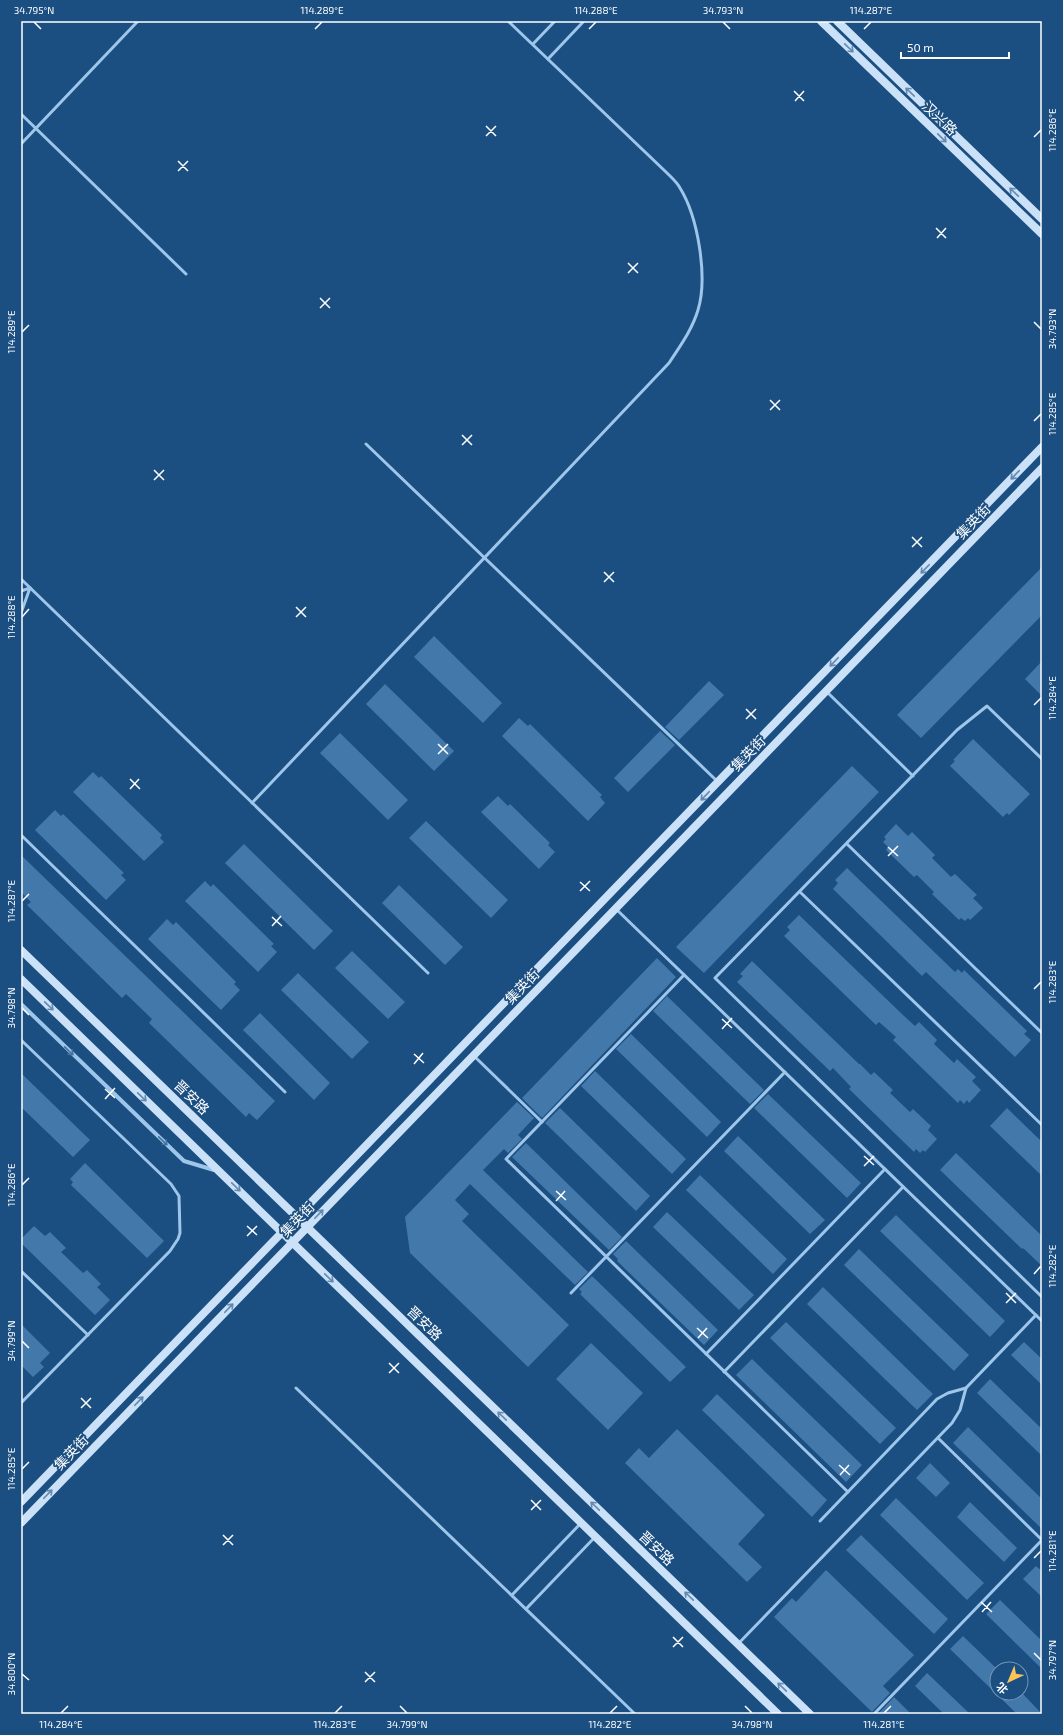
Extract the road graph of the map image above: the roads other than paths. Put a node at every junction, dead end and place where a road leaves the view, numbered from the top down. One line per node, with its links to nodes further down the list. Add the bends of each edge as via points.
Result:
1 (138, 21): 10 (lane)
2 (508, 21): 7 (lane)
3 (555, 21): 7 (lane)
4 (584, 21): 8 (lane)
5 (821, 21): 13 (main road, 汉兴路, one-way to 13)
6 (837, 21): 12 (main road, 汉兴路, one-way to 6)
7 (532, 44): 8 (lane)
8 (548, 59): 18 (lane, via 680,188 692,216 700,253 702,283 699,309 690,332 669,363)
9 (21, 114): 10 (lane)
10 (36, 128): 11 (lane); 14 (lane)
11 (21, 144)
12 (1042, 219)
13 (1042, 234)
14 (186, 274)
15 (366, 444): 18 (lane)
16 (1042, 447): 26 (main road, 集英街, one-way to 26)
17 (1042, 468): 23 (main road, 集英街)
18 (484, 558): 26 (lane); 27 (lane)
19 (21, 580): 20 (lane)
20 (30, 588): 21 (lane); 22 (lane); 27 (lane)
21 (21, 591)
22 (21, 613)
23 (826, 691): 25 (lane); 31 (main road, 集英街)
24 (1042, 759): 25 (lane, via 987,706 957,730)
25 (913, 776): 29 (lane)
26 (718, 782): 47 (main road, 集英街, one-way to 47)
27 (252, 803): 33 (lane)
28 (21, 835): 41 (lane)
29 (847, 844): 30 (lane); 37 (lane)
30 (800, 892): 43 (lane); 54 (lane, via 716,978)
31 (616, 908): 34 (lane); 39 (main road, 集英街)
32 (21, 950): 47 (main road, 晋安路)
33 (428, 973)
34 (684, 975): 40 (lane); 42 (lane)
35 (21, 979): 45 (main road, one-way to 45)
36 (21, 1004): 45 (street, one-way to 45, via 184,1161)
37 (1042, 1033)
38 (21, 1040): 57 (lane, via 171,1184 179,1196 178,1239 170,1251)
39 (473, 1056): 42 (lane); 48 (main road, 集英街, one-way to 39)
40 (785, 1072): 44 (lane); 51 (lane)
41 (285, 1092)
42 (542, 1122): 51 (lane, via 506,1159)
43 (1042, 1125)
44 (885, 1169): 46 (lane); 58 (lane)
45 (220, 1171): 49 (main road, one-way to 49)
46 (903, 1187): 55 (lane); 59 (lane)
47 (297, 1217): 48 (main road, 晋安路); 49 (main road, 集英街)
48 (307, 1227): 50 (main road, 集英街); 73 (main road, 晋安路, one-way to 48)
49 (282, 1232): 50 (main road); 65 (main road, 集英街)
50 (292, 1242): 67 (main road, 集英街, one-way to 50); 68 (main road, one-way to 68)
51 (606, 1256): 53 (lane); 58 (lane)
52 (21, 1271): 57 (lane)
53 (571, 1293)
54 (1042, 1297)
55 (1036, 1315): 56 (lane); 61 (lane)
56 (1042, 1321)
57 (88, 1335): 62 (lane)
58 (706, 1354): 59 (lane)
59 (724, 1372): 64 (lane)
60 (296, 1388): 71 (lane)
61 (966, 1388): 63 (lane, via 960,1410); 64 (lane, via 937,1399)
62 (21, 1402)
63 (938, 1438): 70 (lane); 73 (lane)
64 (848, 1492): 66 (lane)
65 (21, 1502)
66 (820, 1521)
67 (21, 1523)
68 (581, 1523): 69 (main road); 71 (lane)
69 (596, 1536): 72 (lane); 75 (main road)
70 (1042, 1540): 77 (lane)
71 (512, 1596): 72 (lane)
72 (526, 1609): 74 (lane)
73 (738, 1644): 76 (main road, 晋安路, one-way to 73)
74 (635, 1714)
75 (778, 1714)
76 (810, 1714)
77 (874, 1714)

